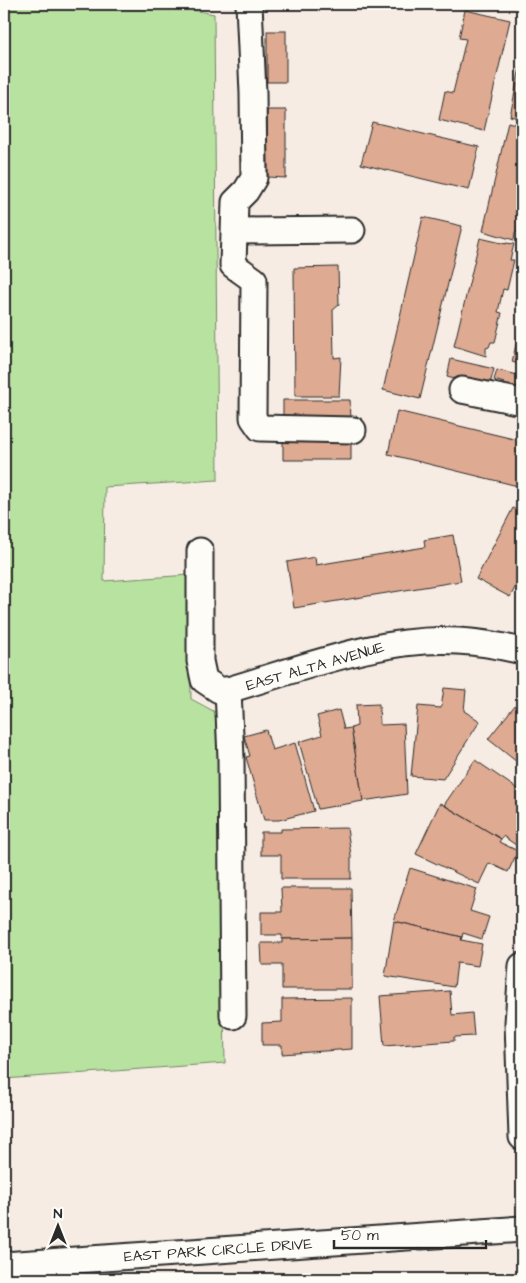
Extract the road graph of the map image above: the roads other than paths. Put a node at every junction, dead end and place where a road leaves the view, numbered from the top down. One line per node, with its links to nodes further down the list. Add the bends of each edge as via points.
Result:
1 (249, 4): 3 (street, via 254,178 235,202)
2 (352, 230): 3 (street)
3 (234, 231): 6 (street, via 233,265 254,280 253,418 260,428)
4 (462, 390): 5 (street)
5 (522, 402)
6 (353, 430)
7 (200, 551): 9 (street, via 200,662 204,680 220,690)
8 (522, 651): 9 (street, EAST ALTA AVENUE, via 458,640 393,644)
9 (228, 690): 11 (street)
10 (522, 966): 12 (street, via 518,1023)
11 (233, 1016)
12 (522, 1137)
13 (522, 1229): 14 (street, EAST PARK CIRCLE DRIVE)
14 (4, 1265)

